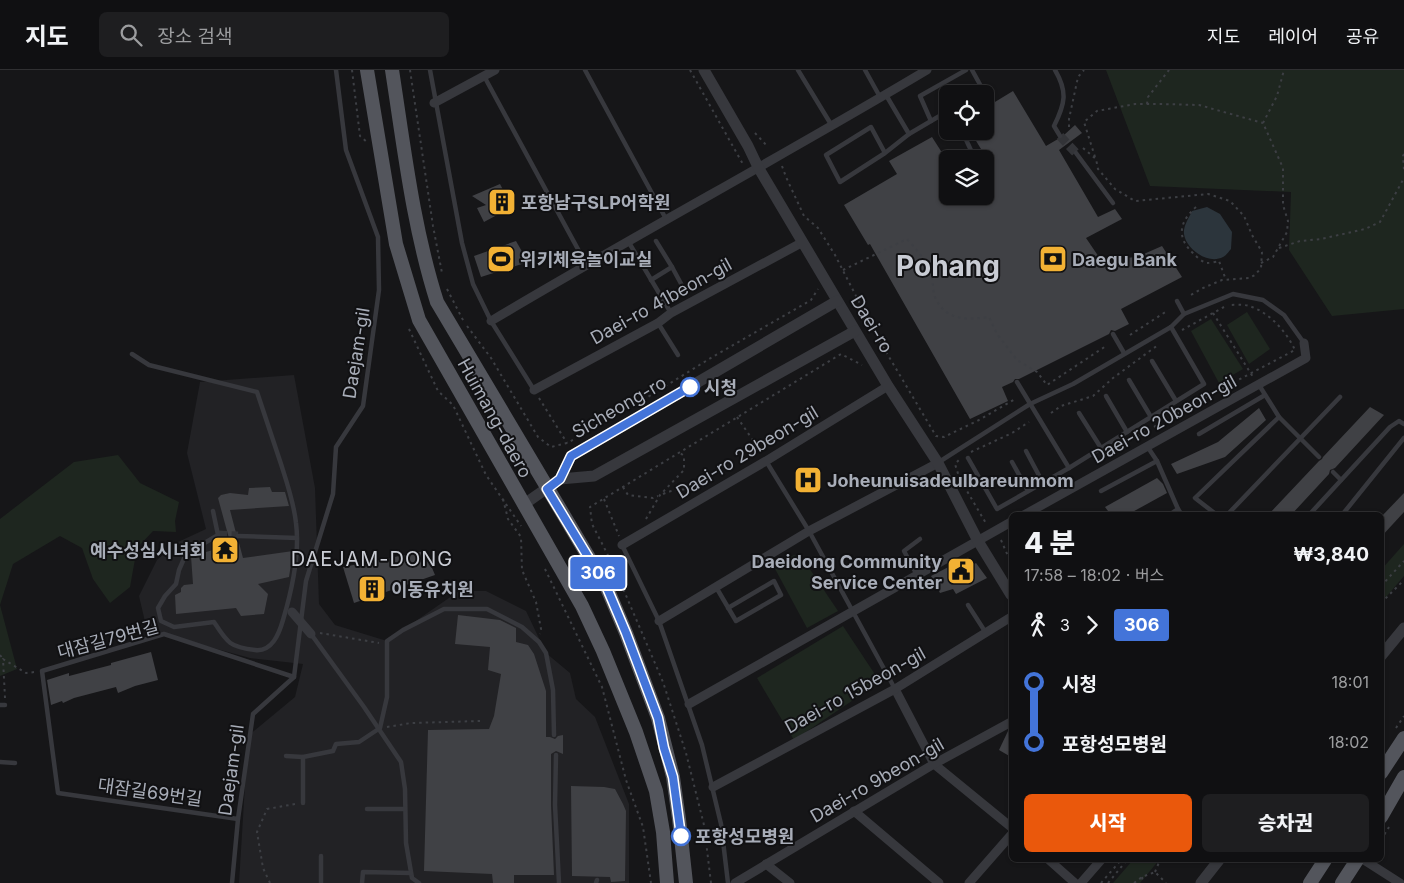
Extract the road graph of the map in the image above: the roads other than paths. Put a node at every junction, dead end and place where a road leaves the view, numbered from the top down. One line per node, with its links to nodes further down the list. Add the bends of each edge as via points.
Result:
1 (336, 70): 113 (lane, Daejam-gil, via 346,150 378,237 379,290 363,406 336,447 333,494 306,581)
2 (367, 70): 84 (main road, Huimang-daero, via 396,244 419,320)
3 (392, 70): 81 (main road, Huimang-daero, via 418,234 436,302)
4 (430, 70): 17 (lane)
5 (496, 70): 14 (street)
6 (585, 70): 27 (lane)
7 (704, 70): 25 (street, Daei-ro)
8 (798, 70): 20 (lane)
9 (865, 70): 16 (lane)
10 (928, 70): 16 (street)
11 (966, 70): 19 (lane, via 920,96)
12 (972, 70): 15 (lane)
13 (1055, 70): 22 (lane, via 1062,82 1064,95 1064,106 1054,126)
14 (484, 76): 17 (street); 31 (lane)
15 (981, 85)
16 (883, 96): 20 (street); 21 (lane)
17 (434, 103): 39 (lane, via 462,243 473,284)
18 (939, 116): 19 (lane)
19 (930, 121): 21 (lane)
20 (832, 126): 25 (street)
21 (909, 134): 23 (lane)
22 (1060, 136)
23 (884, 153): 23 (lane, via 871,127 826,155 840,182)
24 (1076, 153): 26 (lane)
25 (758, 167): 27 (street); 30 (street, Daei-ro)
26 (1113, 203)
27 (666, 219): 29 (street)
28 (656, 240): 32 (lane)
29 (628, 242): 31 (street); 33 (lane)
30 (803, 242): 35 (street, Daei-ro); 37 (street, Daei-ro 41beon-gil)
31 (586, 264): 39 (street)
32 (672, 267): 33 (lane); 34 (lane)
33 (651, 280): 37 (lane)
34 (685, 292)
35 (837, 301): 42 (street, Daei-ro); 78 (street, Sicheong-ro, via 571,456)
36 (1177, 301): 38 (lane)
37 (671, 313): 40 (street, Daei-ro 41beon-gil)
38 (1184, 314): 41 (lane); 44 (lane, via 1233,294 1263,300 1284,315)
39 (491, 321): 53 (lane)
40 (658, 323): 47 (lane); 53 (street, Daei-ro 41beon-gil)
41 (1171, 327): 45 (lane); 57 (lane, via 1204,384)
42 (855, 331): 52 (street, Daei-ro); 78 (street, via 594,476)
43 (1114, 334): 45 (lane)
44 (1304, 343): 51 (street, Daei-ro 20beon-gil, via 1306,358)
45 (1124, 353): 58 (lane, via 1073,384)
46 (132, 354): 96 (lane, via 149,365 258,392 292,498)
47 (678, 355)
48 (1152, 361): 57 (lane)
49 (1129, 380): 60 (lane)
50 (1017, 382): 58 (lane)
51 (1258, 385): 54 (lane); 67 (street, Daei-ro 20beon-gil)
52 (888, 386): 72 (street, Daei-ro 29beon-gil); 75 (street, Daei-ro)
53 (534, 390)
54 (1265, 395): 61 (lane); 64 (lane)
55 (1106, 396): 63 (lane)
56 (1340, 396): 65 (lane)
57 (1176, 401): 60 (lane)
58 (1030, 404): 75 (lane); 76 (lane)
59 (1079, 413): 68 (lane)
60 (1151, 417): 63 (lane)
61 (1279, 417): 65 (lane); 89 (lane, via 1195,498)
62 (1404, 424): 79 (lane, via 1399,421 1390,427)
63 (1127, 432): 68 (lane)
64 (1199, 434)
65 (1300, 438): 71 (lane); 90 (lane)
66 (1404, 438): 92 (lane)
67 (1148, 446): 73 (lane); 87 (street, Daei-ro 20beon-gil)
68 (1101, 448): 76 (lane)
69 (1026, 451): 80 (lane)
70 (968, 458): 83 (lane, via 997,509)
71 (1319, 458)
72 (766, 461): 94 (lane); 99 (street, Daei-ro 29beon-gil)
73 (1157, 461): 82 (lane); 85 (lane)
74 (1012, 462): 83 (lane)
75 (938, 463): 94 (street); 98 (street, Daei-ro)
76 (1069, 468): 80 (lane)
77 (1333, 472): 79 (lane)
78 (560, 479): 81 (street, Sicheong-ro)
79 (1341, 480): 91 (lane)
80 (1043, 483): 83 (lane)
81 (547, 489): 84 (street, Sicheong-ro); 153 (main road, Huimang-daero, via 607,588 658,718 673,777)
82 (1101, 491)
83 (1028, 492)
84 (523, 505): 152 (main road, Huimang-daero, via 582,606 636,732 656,790)
85 (1178, 510): 88 (lane)
86 (212, 511): 105 (lane, via 218,535 186,554 176,584 158,608 161,621 174,627 214,622 226,641 237,647 258,650 270,646 279,634)
87 (1029, 512)
88 (1174, 512)
89 (1213, 512)
90 (1230, 512)
91 (1312, 512)
92 (1344, 512)
93 (1009, 523): 98 (street)
94 (809, 531): 101 (street); 106 (lane)
95 (238, 536): 96 (lane)
96 (297, 538): 105 (lane)
97 (920, 539): 100 (lane, via 904,551)
98 (978, 540): 100 (street); 102 (street, Daei-ro)
99 (622, 545): 108 (lane)
100 (917, 575): 106 (street)
101 (716, 587): 104 (lane); 108 (street)
102 (1009, 592)
103 (968, 605): 110 (lane)
104 (728, 608): 104 (lane, via 736,621 781,595 774,581)
105 (289, 609): 111 (street, bridge)
106 (854, 611): 114 (lane); 115 (street)
107 (1009, 618): 110 (street, Daei-ro 15beon-gil)
108 (660, 621): 115 (lane)
109 (1404, 628): 112 (street)
110 (986, 633): 114 (street, Daei-ro 15beon-gil)
111 (311, 634): 117 (lane)
112 (1384, 652)
113 (294, 677): 129 (lane, 대잠길79번길, via 164,634 42,671); 135 (lane, Daejam-gil, via 252,714)
114 (895, 689): 125 (street); 128 (street, Daei-ro 15beon-gil)
115 (689, 704): 128 (lane)
116 (1009, 723): 125 (street, Daei-ro 9beon-gil)
117 (380, 728): 118 (lane, via 387,697 387,641 444,609 487,609 522,627 546,653 553,690); 122 (lane, via 359,742 336,744 333,751); 131 (lane, via 401,762)
118 (554, 735)
119 (1404, 738): 126 (main road)
120 (286, 756): 122 (lane)
121 (556, 756): 151 (lane)
122 (302, 757): 130 (lane)
123 (0, 762): 124 (lane)
124 (15, 763)
125 (934, 764): 133 (street, Daei-ro 9beon-gil); 136 (street)
126 (1384, 768)
127 (1404, 777): 134 (main road)
128 (713, 787): 154 (lane)
129 (58, 792): 135 (lane, 대잠길69번길)
130 (303, 803)
131 (405, 808): 132 (lane); 146 (lane)
132 (367, 809)
133 (854, 811): 145 (street, Daei-ro 9beon-gil); 157 (street)
134 (1384, 812)
135 (238, 819): 147 (lane, Daejam-gil)
136 (1009, 825)
137 (1009, 837): 158 (street)
138 (321, 856): 148 (lane)
139 (1051, 862): 159 (street)
140 (1099, 862): 160 (street)
141 (1217, 862): 161 (street)
142 (1324, 862): 162 (main road)
143 (1356, 862): 163 (main road)
144 (1367, 862): 164 (street)
145 (766, 864): 155 (street, Daei-ro 9beon-gil); 156 (street)
146 (411, 873): 149 (lane, via 362,872); 150 (lane)
147 (232, 883)
148 (321, 883)
149 (362, 883)
150 (419, 883)
151 (559, 883)
152 (667, 883)
153 (686, 883)
154 (728, 883)
155 (735, 883)
156 (790, 883)
157 (939, 883)
158 (969, 883)
159 (1075, 883)
160 (1081, 883)
161 (1201, 883)
162 (1310, 883)
163 (1342, 883)
164 (1400, 883)

